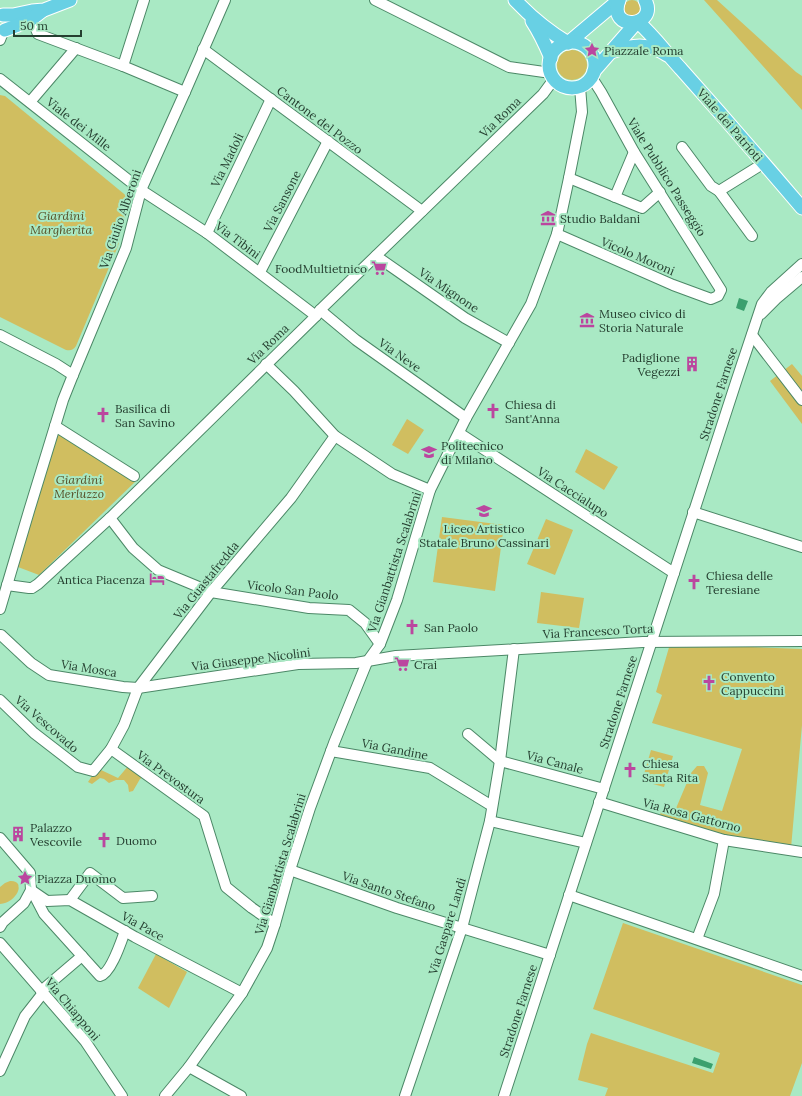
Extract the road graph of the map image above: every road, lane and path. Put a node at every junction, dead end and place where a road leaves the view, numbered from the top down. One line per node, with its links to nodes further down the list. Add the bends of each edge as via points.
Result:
1 (70, 0): 7 (main road)
2 (144, 0): 18 (street)
3 (225, 0): 14 (street, Via Giulio Alberoni)
4 (375, 0): 20 (street, via 509,67)
5 (619, 0): 8 (main road, via 617,10 626,22); 12 (main road)
6 (518, 3): 12 (main road, via 554,35); 17 (main road, via 538,30)
7 (44, 10): 9 (main road, via 13,15); 10 (main road)
8 (644, 10): 15 (main road); 16 (main road, Viale dei Patrioti, via 658,42)
9 (2, 14): 11 (main road, via 7,23)
10 (29, 21): 11 (main road); 13 (street, via 38,34)
11 (2, 34)
12 (568, 43): 17 (main road, via 555,51); 19 (main road, via 583,45 589,50 595,64)
13 (76, 48): 18 (street); 25 (street)
14 (203, 49): 23 (street, Via Giulio Alberoni); 24 (street, Cantone del Pozzo)
15 (611, 52): 16 (main road, via 642,45 659,50); 19 (main road)
16 (670, 57): 29 (main road, Viale dei Patrioti)
17 (551, 58): 20 (main road, via 549,65)
18 (123, 66): 23 (street)
19 (593, 75): 22 (main road); 28 (street, Viale Pubblico Passeggio)
20 (552, 76): 22 (main road, via 566,88); 36 (street, Via Roma, via 543,94)
21 (0, 79): 25 (street, Viale dei Mille)
22 (580, 87): 30 (street, Via Gianbattista Scalabrini, via 582,112)
23 (185, 92): 31 (street, Via Giulio Alberoni)
24 (271, 99): 26 (street, Cantone del Pozzo); 37 (street, Via Madoli)
25 (30, 102): 31 (street, Viale dei Mille)
26 (328, 141): 36 (street, Cantone del Pozzo); 42 (street, Via Sansone)
27 (682, 147): 32 (street, via 711,186)
28 (634, 152): 33 (street, Viale Pubblico Passeggio); 34 (street)
29 (764, 163): 32 (street); 35 (main road, Viale dei Patrioti)
30 (569, 178): 34 (street); 38 (street, Via Gianbattista Scalabrini)
31 (141, 190): 37 (street, Via Tibini); 51 (street, Via Giulio Alberoni, via 126,248)
32 (719, 191): 39 (street)
33 (660, 192): 34 (street, via 642,208); 44 (street, Viale Pubblico Passeggio)
34 (615, 197)
35 (802, 208)
36 (422, 211): 40 (street, Via Roma)
37 (207, 233): 42 (street, Via Tibini)
38 (557, 234): 44 (street, Vicolo Moroni, via 711,299 718,296); 49 (street, Via Gianbattista Scalabrini, via 531,304)
39 (752, 236)
40 (376, 256): 45 (street, Via Roma); 49 (street, Via Mignone, via 465,318)
41 (802, 264): 46 (street, Stradone Farnese, via 771,292 762,304)
42 (260, 272): 45 (street, Via Tibini)
43 (802, 277): 46 (street, Stradone Farnese)
44 (721, 290)
45 (318, 313): 50 (street, Via Roma); 53 (street, Via Neve)
46 (758, 317): 47 (street, Stradone Farnese)
47 (752, 334): 52 (street); 59 (street, Stradone Farnese)
48 (0, 335): 51 (street)
49 (509, 343): 53 (street, Via Gianbattista Scalabrini)
50 (266, 364): 56 (street); 60 (street, Via Roma)
51 (73, 375): 54 (street, Via Giulio Alberoni)
52 (801, 398)
53 (466, 418): 55 (street, Via Gianbattista Scalabrini)
54 (55, 426): 57 (street); 63 (street, Via Giulio Alberoni)
55 (459, 433): 58 (street, Via Gianbattista Scalabrini); 62 (street, Via Caccialupo)
56 (335, 436): 58 (street, via 392,474); 64 (street, Via Guastafredda, via 290,498)
57 (134, 476)
58 (430, 490): 69 (street, Via Gianbattista Scalabrini, via 398,600)
59 (693, 512): 61 (street); 62 (street, Stradone Farnese)
60 (110, 518): 63 (street, Via Roma, via 32,588); 64 (street, Vicolo San Paolo, via 134,548 158,570)
61 (802, 547)
62 (674, 573): 68 (street, Stradone Farnese)
63 (7, 585): 65 (street)
64 (212, 592): 69 (street, Vicolo San Paolo, via 309,608 349,610 365,623); 73 (street, Via Guastafredda)
65 (1, 604)
66 (2, 635): 73 (street, Via Mosca, via 30,663 49,675)
67 (802, 641): 68 (street, Via Francesco Torta)
68 (652, 642): 70 (street, Via Francesco Torta); 80 (street, Stradone Farnese)
69 (380, 644): 72 (street, Via Gianbattista Scalabrini)
70 (514, 649): 71 (street, Via Francesco Torta); 78 (street, Via Gaspare Landi)
71 (396, 656): 72 (street, Via Giuseppe Nicolini)
72 (367, 662): 73 (street, Via Giuseppe Nicolini, via 298,664); 77 (street, Via Gianbattista Scalabrini)
73 (138, 688): 76 (street, Via Guastafredda, via 124,725)
74 (0, 700): 79 (street, Via Vescovado, via 34,733)
75 (468, 734): 78 (street)
76 (111, 749): 79 (street, Via Guastafredda, via 94,771); 93 (street, Via Prevostura, via 204,816 226,887)
77 (331, 751): 82 (street, Via Gandine, via 430,768); 88 (street, Via Gianbattista Scalabrini)
78 (500, 761): 80 (street, Via Canale); 82 (street, Via Gaspare Landi)
79 (78, 768)
80 (604, 789): 81 (street, Stradone Farnese)
81 (599, 802): 85 (street, Via Rosa Gattorno); 86 (street, Stradone Farnese)
82 (492, 806): 83 (street, Via Gaspare Landi)
83 (490, 821): 86 (street); 95 (street, Via Gaspare Landi)
84 (0, 838): 89 (street, via 30,873)
85 (724, 840): 87 (street, Via Rosa Gattorno); 97 (street, via 714,894)
86 (586, 843): 90 (street, Stradone Farnese)
87 (802, 852)
88 (290, 870): 93 (street, Via Gianbattista Scalabrini); 95 (street, Via Santo Stefano)
89 (31, 890): 92 (street, via 47,901); 94 (street, via 24,903); 100 (street, via 44,914)
90 (569, 895): 97 (street); 99 (street, Stradone Farnese)
91 (152, 896): 92 (street, via 123,898 90,873)
92 (70, 900): 96 (street, Via Pace)
93 (275, 924): 103 (street, Via Gianbattista Scalabrini, via 267,948)
94 (0, 927)
95 (462, 928): 99 (street, Via Santo Stefano); 109 (street, Via Gaspare Landi)
96 (125, 931): 100 (street, via 114,958 103,975 100,976); 103 (street, Via Pace)
97 (697, 939): 101 (street)
98 (0, 943): 102 (street, Via Chiapponi)
99 (550, 955): 110 (street, Stradone Farnese)
100 (82, 956): 102 (street)
101 (802, 976)
102 (42, 992): 105 (street, via 25,1016); 106 (street, Via Chiapponi, via 85,1041)
103 (242, 993): 104 (street, Via Gianbattista Scalabrini)
104 (189, 1067): 107 (street, Via Gianbattista Scalabrini); 108 (street)
105 (0, 1071)
106 (122, 1096)
107 (166, 1096)
108 (241, 1096)
109 (405, 1096)
110 (504, 1096)

